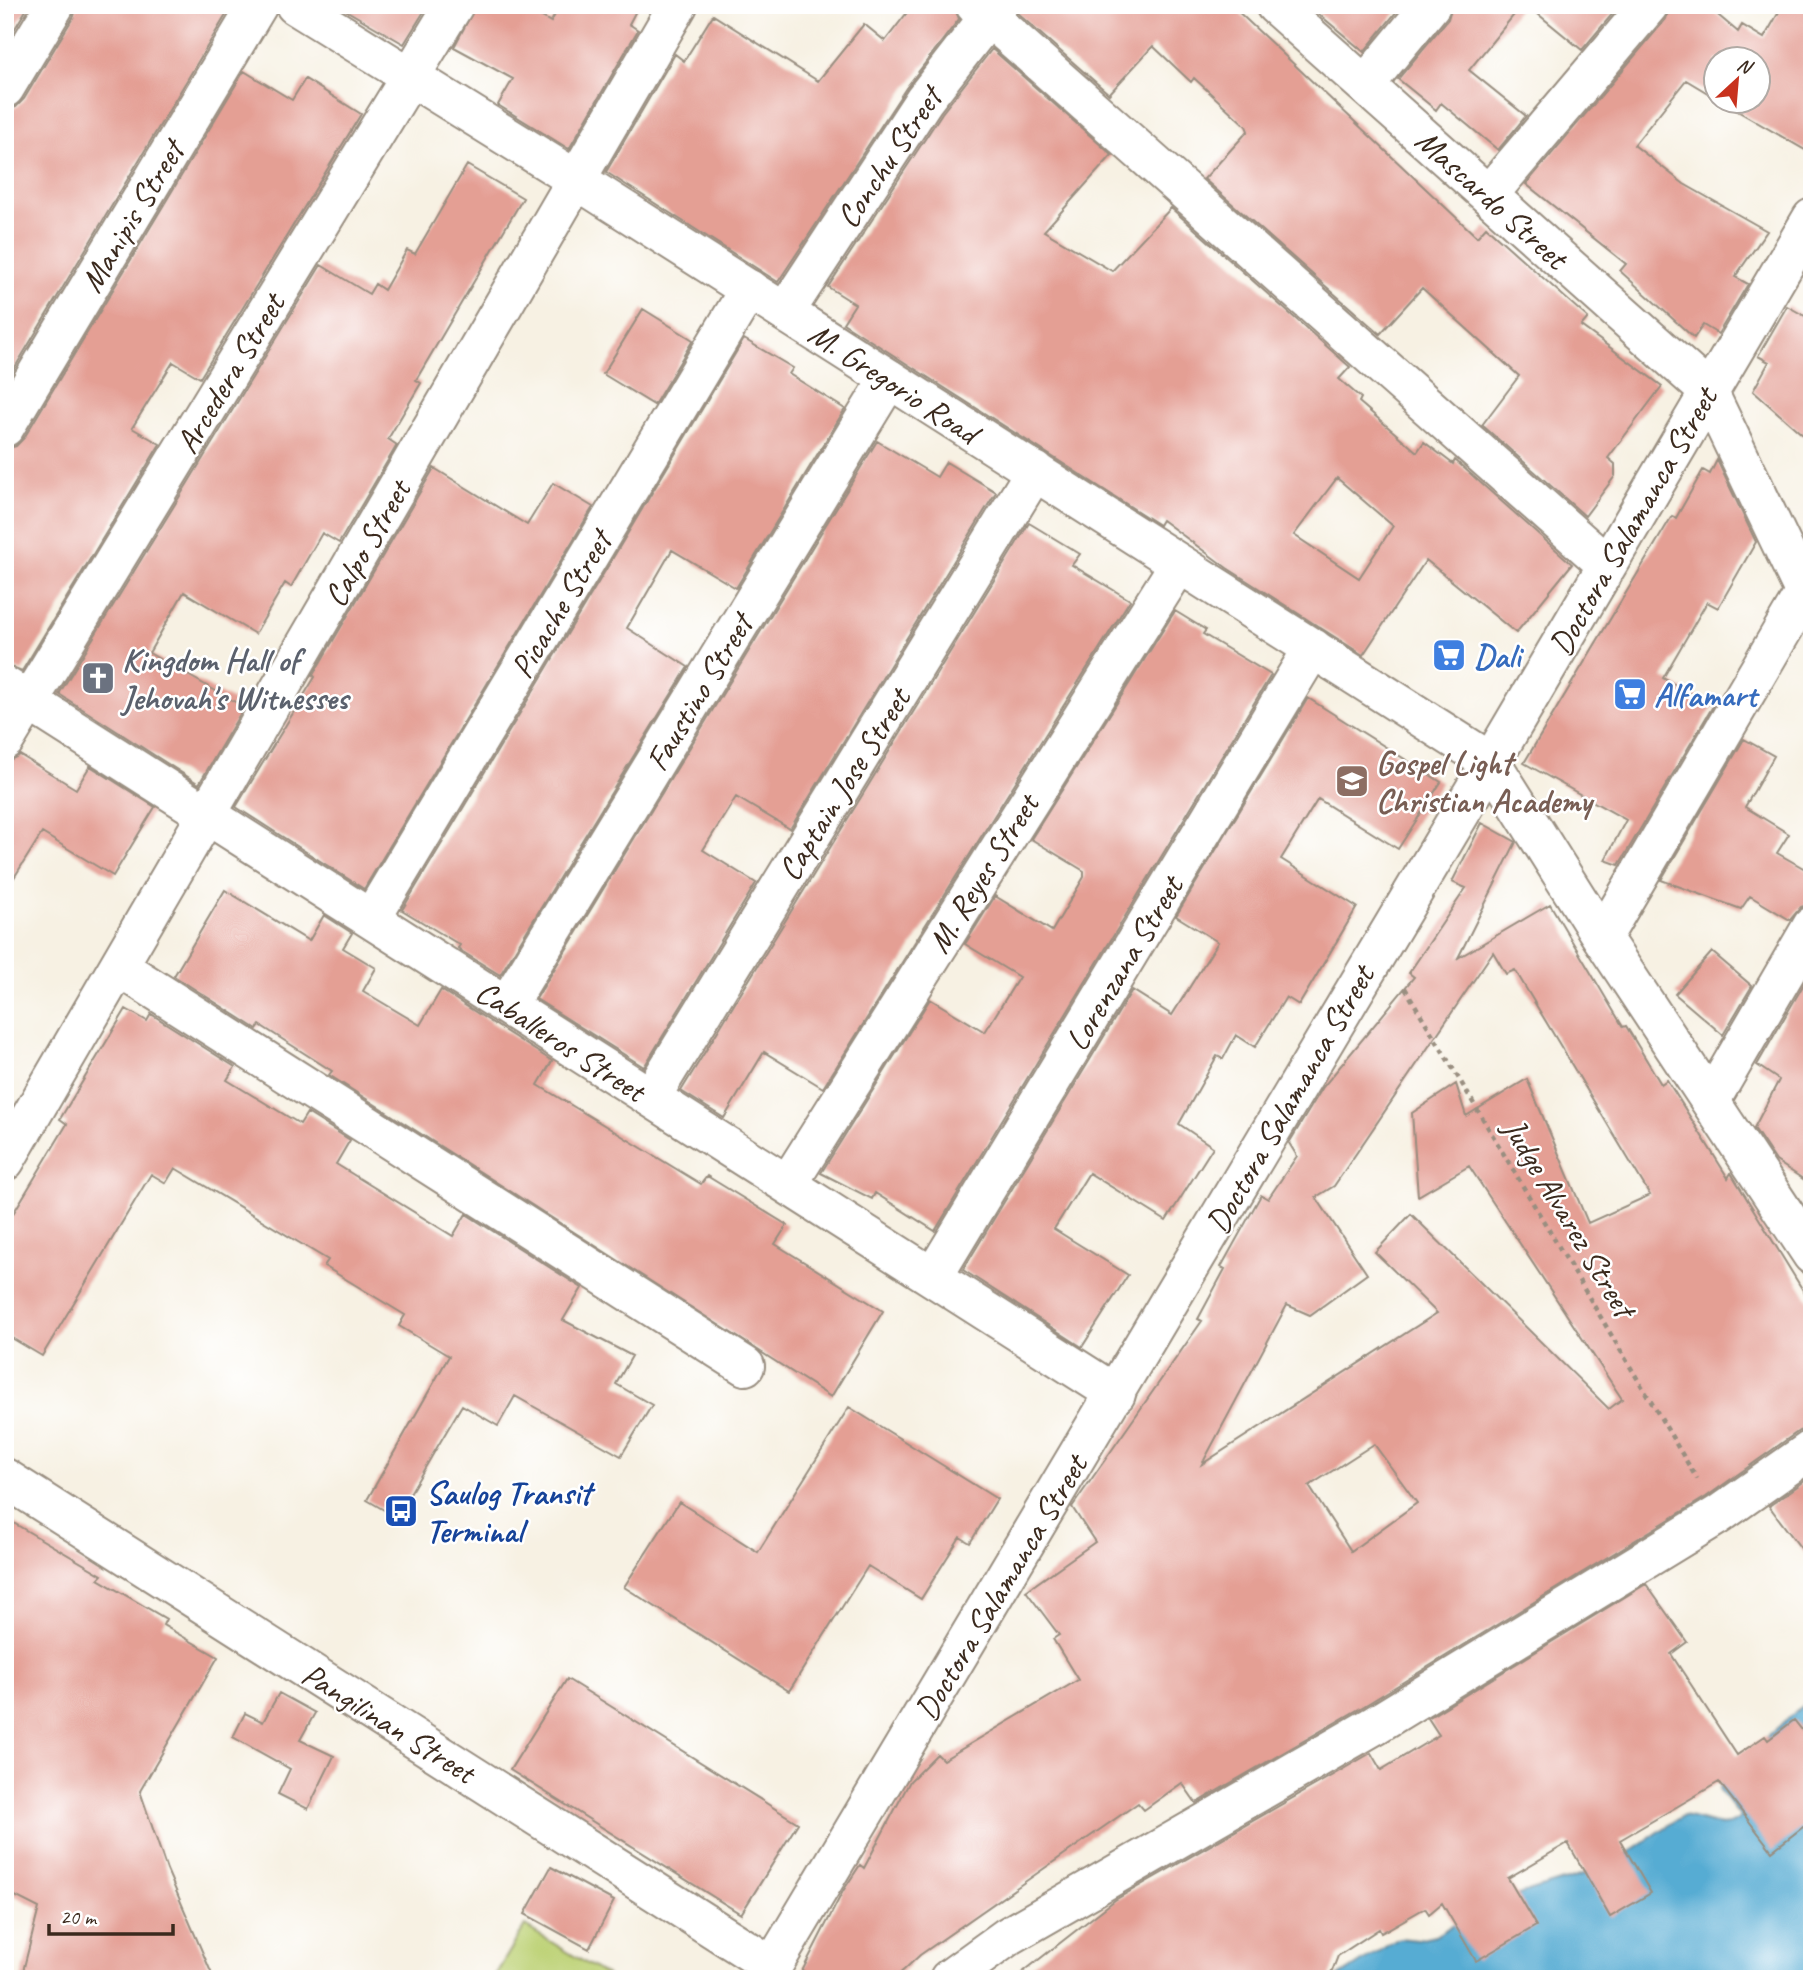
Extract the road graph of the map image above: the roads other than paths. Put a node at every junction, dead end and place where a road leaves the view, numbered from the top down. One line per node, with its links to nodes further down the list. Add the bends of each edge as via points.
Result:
1 (55, 5): 12 (street)
2 (258, 5): 20 (street, Manipis Street)
3 (295, 5): 10 (street, M. Gregorio Road)
4 (454, 5): 10 (street, Arcedera Street)
5 (678, 5): 13 (street, Calpo Street)
6 (1275, 5): 11 (street, Mascardo Street)
7 (1431, 5): 11 (street)
8 (1649, 5): 14 (street)
9 (987, 9): 17 (street, Conchu Street); 23 (street)
10 (410, 77): 13 (street, M. Gregorio Road); 26 (street, Arcedera Street)
11 (1365, 85): 14 (street, Mascardo Street)
12 (5, 88)
13 (578, 180): 16 (street, M. Gregorio Road); 29 (street, Calpo Street)
14 (1489, 194): 19 (street, Mascardo Street)
15 (1812, 218): 19 (street, Doctora Salamanca Street)
16 (749, 289): 17 (street, M. Gregorio Road); 30 (street, Picache Street)
17 (785, 312): 18 (street, M. Gregorio Road)
18 (889, 379): 21 (street, M. Gregorio Road); 34 (street, Faustino Street)
19 (1709, 391): 23 (street, Doctora Salamanca Street); 24 (street)
20 (5, 427)
21 (1035, 471): 22 (street, M. Gregorio Road); 35 (street, Captain Jose Street)
22 (1179, 564): 25 (street, M. Gregorio Road); 38 (street, M. Reyes Street)
23 (1607, 565): 28 (street, Doctora Salamanca Street)
24 (1809, 594): 32 (street)
25 (1313, 649): 28 (street, M. Gregorio Road); 40 (street, Lorenzana Street)
26 (17, 693): 27 (street, Arcedera Street); 29 (street, Caballeros Street)
27 (5, 740)
28 (1491, 762): 32 (street); 42 (street, Doctora Salamanca Street)
29 (208, 814): 30 (street, Caballeros Street); 33 (street, Calpo Street)
30 (371, 919): 34 (street, Caballeros Street)
31 (1812, 926): 36 (street)
32 (1602, 938): 36 (street)
33 (119, 967): 37 (street, Calpo Street); 41 (street)
34 (507, 1005): 35 (street, Caballeros Street)
35 (651, 1097): 38 (street, Caballeros Street)
36 (1711, 1100): 39 (street)
37 (5, 1161)
38 (788, 1184): 40 (street, Caballeros Street)
39 (1812, 1255)
40 (933, 1277): 42 (street, Caballeros Street)
41 (745, 1366)
42 (1116, 1394): 45 (street, Doctora Salamanca Street)
43 (1812, 1449): 46 (street, via 1718,1515 1375,1725 1007,1937)
44 (5, 1478): 45 (street, Pangilinan Street)
45 (768, 1973)
46 (949, 1979)

